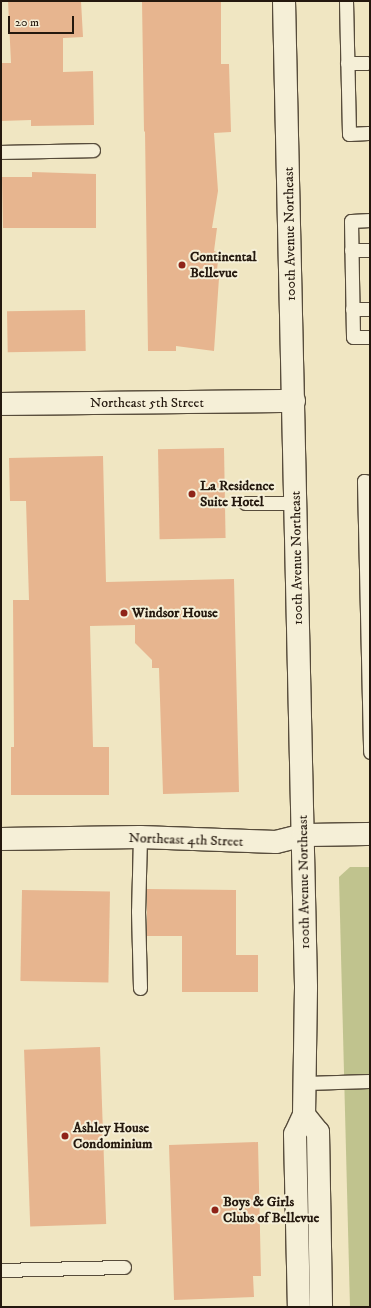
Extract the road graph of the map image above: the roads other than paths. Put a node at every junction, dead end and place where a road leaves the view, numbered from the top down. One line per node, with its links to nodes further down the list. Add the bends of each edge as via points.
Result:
1 (284, 1): 14 (main road, 100th Avenue Northeast)
2 (346, 1): 4 (lane)
3 (367, 62): 4 (lane)
4 (347, 63): 5 (lane, via 349,134)
5 (368, 133)
6 (93, 150): 7 (lane)
7 (1, 152)
8 (370, 220): 9 (lane, via 351,221)
9 (351, 250): 10 (lane); 11 (lane)
10 (370, 250)
11 (352, 309): 12 (lane); 13 (lane, via 353,337)
12 (370, 309)
13 (370, 337)
14 (294, 401): 15 (main road, Northeast 5th Street); 18 (main road, 100th Avenue Northeast)
15 (1, 404)
16 (367, 481): 19 (lane)
17 (245, 503): 18 (lane)
18 (296, 503): 21 (main road, 100th Avenue Northeast)
19 (370, 752)
20 (370, 834): 21 (main road, Northeast 4th Street)
21 (304, 835): 22 (main road, Northeast 4th Street, via 276,842); 26 (main road, 100th Avenue Northeast)
22 (140, 837): 23 (main road, Northeast 4th Street); 24 (lane)
23 (1, 839)
24 (140, 988)
25 (370, 1081): 26 (lane)
26 (305, 1083): 27 (main road, 100th Avenue Northeast)
27 (304, 1115): 30 (main road, 100th Avenue Northeast, via 295,1134); 31 (main road, via 318,1132)
28 (124, 1267): 29 (lane)
29 (1, 1270)
30 (299, 1307)
31 (321, 1307)

